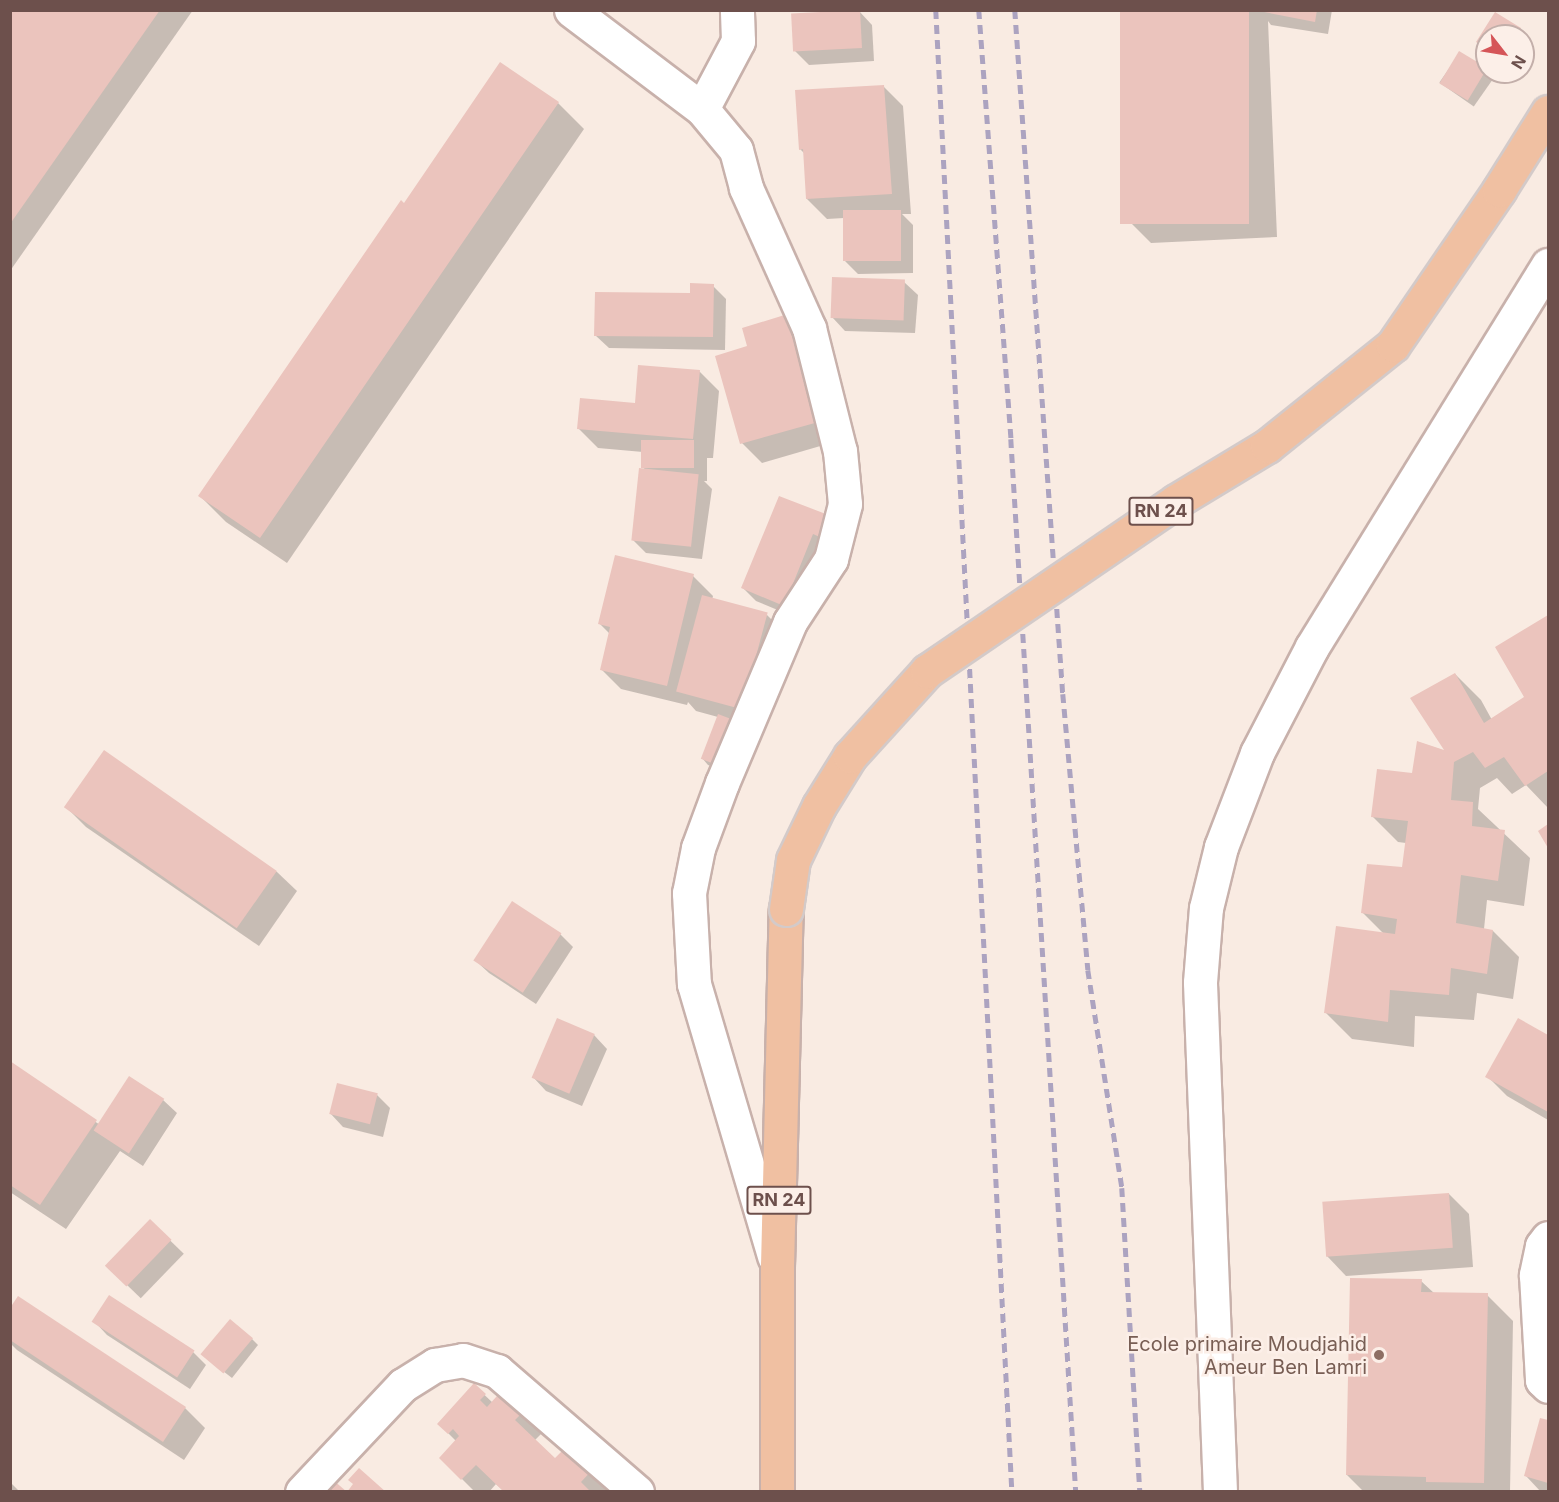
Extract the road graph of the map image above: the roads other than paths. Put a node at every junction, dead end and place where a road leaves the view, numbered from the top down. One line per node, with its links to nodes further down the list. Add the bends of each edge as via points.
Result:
1 (571, 10): 3 (street)
2 (737, 10): 3 (street, via 738,41)
3 (702, 109): 7 (street, via 736,150 746,188 808,328 840,451 845,504 831,560 790,622 722,783 698,848 689,893 694,984)
4 (1548, 112): 7 (main road, RN 24, bridge, via 1393,345 1268,446 1176,501 927,671 850,756 819,806 793,860 786,909)
5 (1548, 265): 12 (street, via 1312,647 1257,753 1221,848 1206,908 1200,982)
6 (1548, 1238): 8 (street, via 1542,1246 1536,1275 1542,1380)
7 (777, 1266): 11 (main road, RN 24)
8 (1548, 1386)
9 (302, 1491): 10 (street, via 403,1385 435,1365 463,1360 497,1371)
10 (637, 1491)
11 (777, 1491)
12 (1220, 1491)

